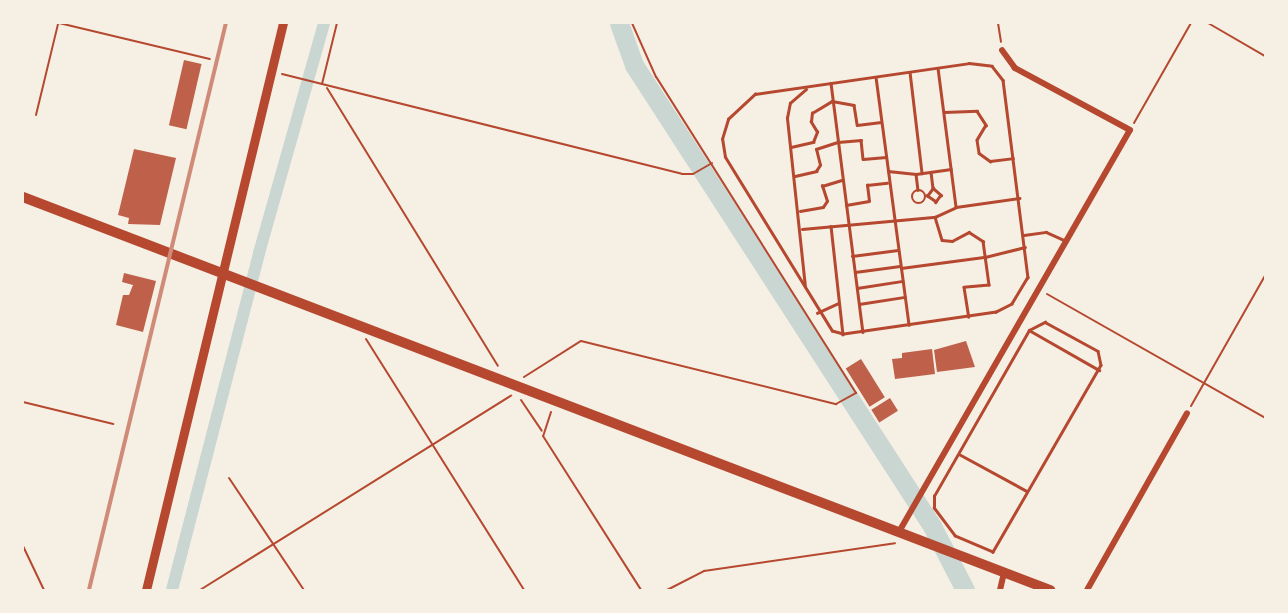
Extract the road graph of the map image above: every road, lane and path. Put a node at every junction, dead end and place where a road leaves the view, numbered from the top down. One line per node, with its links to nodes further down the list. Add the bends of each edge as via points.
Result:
1 (59, 23): 10 (path); 21 (path)
2 (283, 23): 12 (main road)
3 (337, 23): 16 (path, via 320,79)
4 (632, 23): 28 (path, via 645,59)
5 (998, 23): 8 (path)
6 (1191, 23): 23 (path)
7 (1208, 23): 9 (path)
8 (1002, 50): 23 (street, via 1016,68)
9 (1265, 56)
10 (210, 59)
11 (938, 68): 13 (lane); 20 (lane); 27 (lane, via 978,63 997,70 1003,80)
12 (271, 70): 16 (path); 58 (main road)
13 (909, 72): 14 (lane); 32 (lane)
14 (876, 76): 15 (lane); 22 (lane)
15 (831, 83): 18 (lane); 19 (lane)
16 (323, 85): 17 (path)
17 (327, 87): 28 (path, via 693,174); 75 (path, via 386,189 497,361)
18 (809, 87): 25 (lane, via 790,103 786,118); 63 (lane, via 755,94 728,119 722,139 724,158)
19 (832, 101): 22 (lane, via 854,105 857,125); 24 (lane); 25 (lane, via 812,113 817,132 813,142)
20 (944, 112): 27 (lane, via 977,111 986,125 977,140 979,153 990,161); 29 (lane)
21 (36, 115)
22 (881, 122): 26 (lane)
23 (1130, 130): 51 (street)
24 (838, 142): 26 (lane, via 861,140 863,159); 34 (lane, via 816,149 820,165 816,171); 35 (lane)
25 (791, 147): 34 (lane)
26 (886, 157): 30 (lane)
27 (1013, 158): 41 (lane)
28 (711, 163): 76 (path, via 856,393 838,402 580,341)
29 (951, 169): 31 (lane); 43 (lane)
30 (888, 171): 33 (lane); 36 (lane)
31 (931, 172): 32 (lane); 37 (lane)
32 (922, 173): 33 (lane)
33 (916, 174): 38 (lane)
34 (795, 176): 44 (lane)
35 (843, 180): 42 (lane); 44 (lane, via 822,186 827,201 823,207)
36 (889, 183): 42 (lane, via 867,185 869,201); 46 (lane)
37 (933, 188): 39 (lane); 39 (lane, via 941,192 941,198 933,202)
38 (918, 190): 39 (lane); 39 (lane, via 912,196 916,204 922,204)
39 (927, 196)
40 (23, 197): 58 (main road)
41 (1019, 198): 43 (lane); 50 (lane)
42 (846, 205): 47 (lane)
43 (957, 207): 45 (lane)
44 (800, 211): 49 (lane)
45 (935, 217): 46 (lane); 55 (lane, via 943,240 978,234)
46 (895, 222): 47 (lane); 53 (lane)
47 (849, 223): 48 (lane); 54 (lane)
48 (831, 225): 49 (lane); 65 (lane)
49 (802, 229): 63 (lane)
50 (1024, 236): 51 (lane, via 1046,232); 52 (lane)
51 (1066, 241): 62 (street)
52 (1026, 247): 55 (lane); 68 (lane, via 1030,274 1012,304 1003,311)
53 (899, 250): 54 (lane); 56 (lane)
54 (852, 256): 57 (lane)
55 (985, 257): 56 (lane); 68 (lane, via 989,285 964,288)
56 (901, 267): 57 (lane); 60 (lane)
57 (855, 272): 61 (lane)
58 (222, 273): 70 (main road); 94 (main road)
59 (1265, 276): 77 (path)
60 (903, 281): 61 (lane); 64 (lane)
61 (857, 288): 66 (lane)
62 (1038, 289): 77 (path); 87 (street)
63 (806, 290): 67 (lane)
64 (905, 297): 66 (lane); 69 (lane)
65 (838, 303): 67 (lane); 73 (lane)
66 (859, 304): 72 (lane)
67 (817, 313): 73 (lane, via 832,331)
68 (968, 317): 69 (lane)
69 (909, 325): 72 (lane)
70 (366, 326): 75 (main road); 97 (path, via 365,338)
71 (1028, 330): 74 (lane); 74 (lane, via 1045,322 1098,351); 84 (lane)
72 (863, 332): 73 (lane)
73 (843, 334)
74 (1099, 370): 86 (lane)
75 (499, 377): 76 (main road)
76 (515, 383): 78 (main road)
77 (1204, 383): 80 (path); 81 (path)
78 (559, 400): 83 (path); 87 (main road)
79 (23, 402): 82 (path)
80 (1187, 413): 102 (street)
81 (1265, 418)
82 (113, 424)
83 (542, 430): 89 (path, via 517,392); 98 (path)
84 (958, 453): 86 (lane); 90 (lane, via 934,496 934,508 955,536)
85 (229, 478): 89 (path)
86 (1027, 491): 90 (lane)
87 (900, 530): 91 (main road); 99 (path, via 891,546 704,571)
88 (23, 546): 93 (path)
89 (274, 546): 95 (path); 96 (path)
90 (993, 552): 91 (lane)
91 (986, 565): 92 (main road)
92 (1004, 573): 100 (street); 101 (main road)
93 (44, 590)
94 (146, 590)
95 (200, 590)
96 (304, 590)
97 (524, 590)
98 (641, 590)
99 (667, 590)
100 (1000, 590)
101 (1050, 590)
102 (1087, 590)

